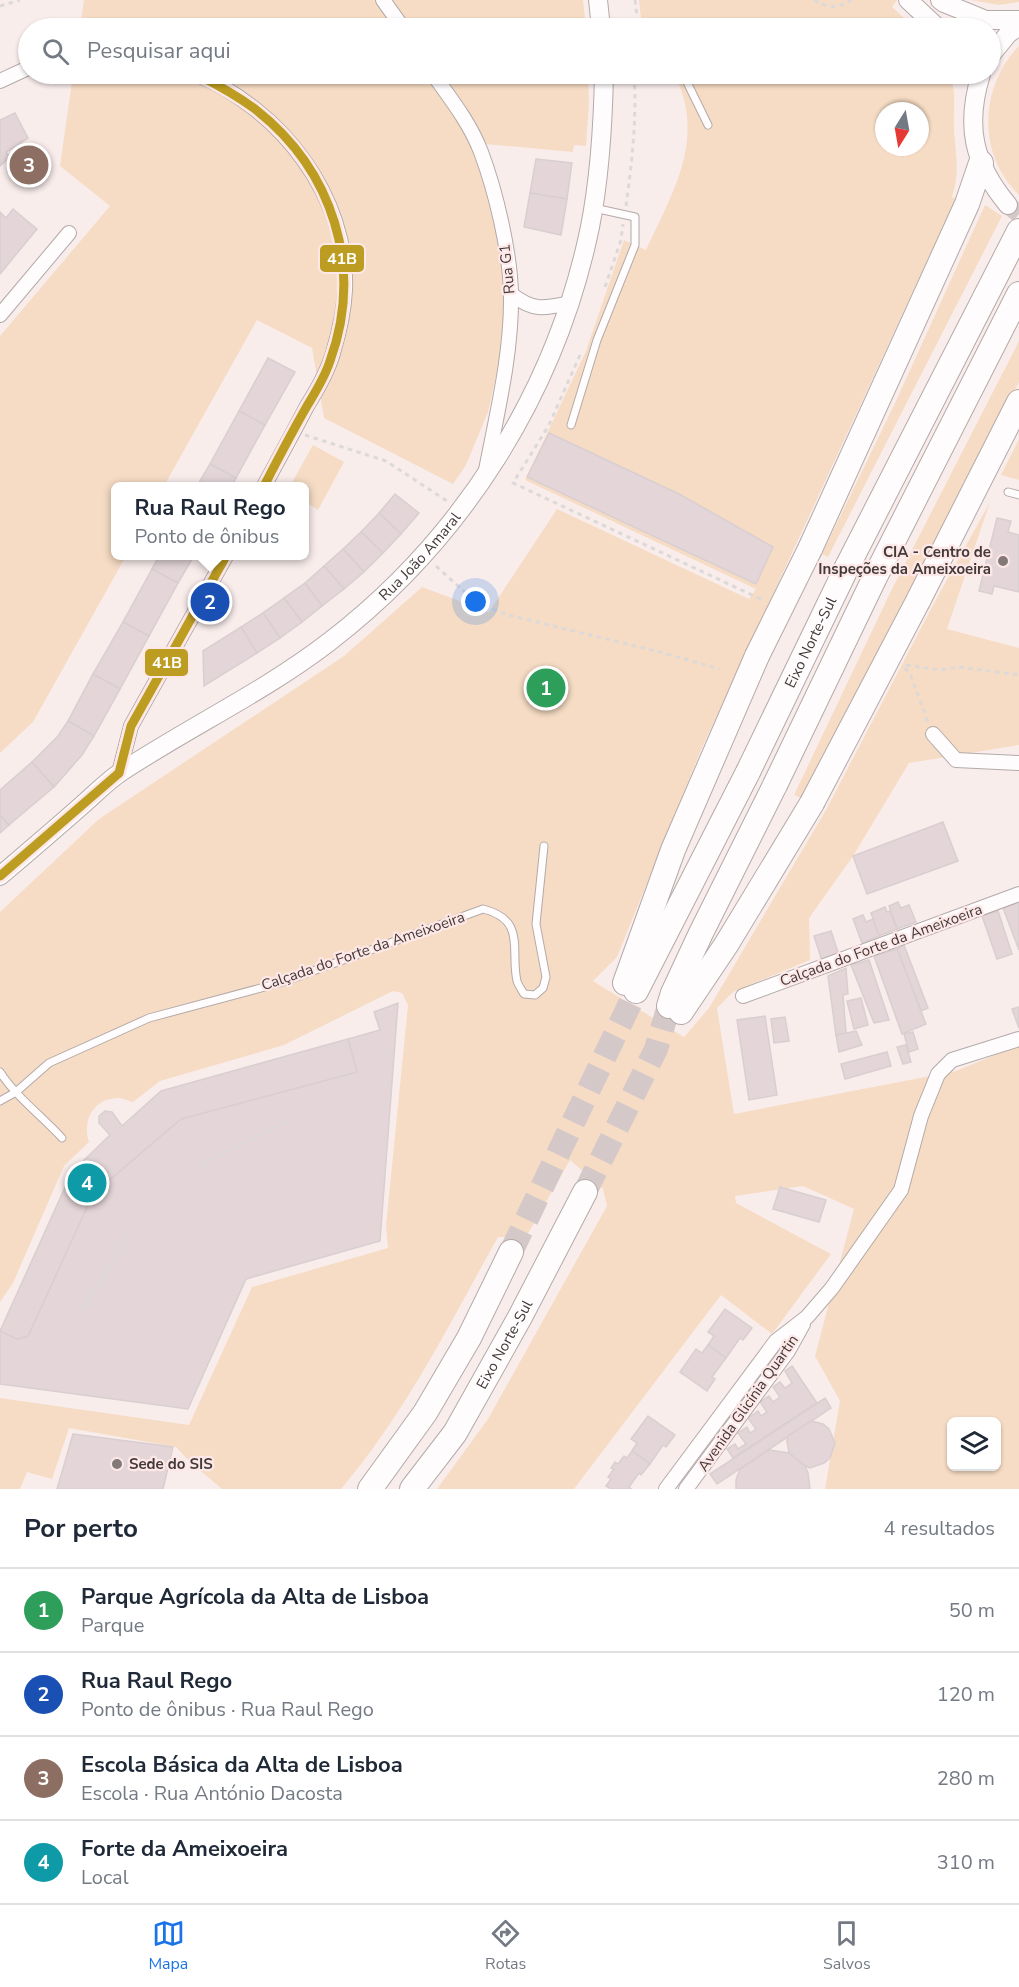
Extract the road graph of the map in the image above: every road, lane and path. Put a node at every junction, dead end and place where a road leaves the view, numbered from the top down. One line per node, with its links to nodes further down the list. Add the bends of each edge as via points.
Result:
1 (20, 0): 9 (path)
2 (383, 0): 10 (street)
3 (598, 0): 11 (street)
4 (635, 0): 12 (path)
5 (814, 0): 6 (path, via 836,7)
6 (851, 0)
7 (908, 0): 13 (street)
8 (940, 0): 14 (street)
9 (0, 6)
10 (396, 18)
11 (600, 18)
12 (637, 18)
13 (927, 18)
14 (981, 18)
15 (1001, 20): 16 (street)
16 (1019, 20)
17 (1019, 26): 18 (street)
18 (1001, 43)
19 (18, 73): 20 (street)
20 (0, 81)
21 (218, 84): 44 (street, via 272,124 300,154 323,189 343,257 345,289 333,356)
22 (440, 84): 36 (street, Rua G1, via 480,151 503,228)
23 (604, 84): 32 (street, Rua João Amaral)
24 (635, 84): 33 (path, via 633,155)
25 (688, 84): 29 (lane)
26 (972, 84): 28 (street)
27 (978, 84): 28 (street)
28 (975, 94): 30 (street, via 974,141)
29 (708, 125)
30 (981, 163): 31 (street); 35 (highway, Eixo Norte-Sul, bridge, via 968,204 757,656 673,850 631,987 748,772)
31 (1008, 205)
32 (593, 208): 33 (lane); 39 (street, Rua João Amaral)
33 (625, 216): 37 (path); 43 (lane, via 635,217 635,245 597,340)
34 (69, 233): 40 (street)
35 (1016, 235)
36 (511, 294): 39 (street, via 533,307); 45 (street, Rua G1, via 506,364)
37 (603, 294)
38 (1019, 294): 42 (highway, Eixo Norte-Sul, bridge, via 873,579 701,933 673,993 675,1009 726,945 812,803)
39 (570, 303): 45 (street, Rua João Amaral, via 542,376)
40 (0, 315)
41 (583, 347): 52 (path, via 549,425 513,483)
42 (1019, 402)
43 (571, 425)
44 (294, 431): 46 (street); 49 (path, via 386,461)
45 (484, 478): 49 (street, Rua João Amaral)
46 (266, 482)
47 (1008, 492): 48 (lane)
48 (1019, 495)
49 (461, 510): 50 (street, Rua João Amaral)
50 (423, 555): 53 (path, via 478,604); 57 (street, Rua João Amaral, via 376,603 328,642 277,678)
51 (222, 560): 57 (street, via 131,726)
52 (769, 603)
53 (720, 669)
54 (1019, 675): 55 (path, via 902,664 911,676)
55 (933, 734): 56 (street, via 956,760)
56 (1019, 763)
57 (119, 773): 59 (street, Rua João Amaral)
58 (544, 846): 64 (lane, Calçada do Forte da Ameixoeira, via 536,924 546,977 536,995 524,994 517,982 516,946 509,924 497,912 483,909 283,982 149,1018 49,1063)
59 (0, 876)
60 (1019, 894): 61 (street, Calçada do Forte da Ameixoeira)
61 (743, 996)
62 (1019, 1039): 73 (street, Avenida Glicínia Quartin, via 952,1060 938,1074 921,1116 902,1190)
63 (0, 1072): 64 (lane)
64 (16, 1092): 65 (lane, Calçada do Forte da Ameixoeira); 67 (lane)
65 (0, 1101)
66 (289, 1121): 68 (path)
67 (62, 1138)
68 (202, 1164)
69 (585, 1192): 76 (highway, Eixo Norte-Sul, via 455,1433)
70 (132, 1230): 72 (path)
71 (511, 1252): 75 (highway, via 469,1338 425,1413)
72 (83, 1308)
73 (807, 1317): 74 (street, Avenida Glicínia Quartin, via 776,1341); 77 (street, Avenida Glicínia Quartin, via 788,1352)
74 (670, 1488)
75 (370, 1489)
76 (412, 1489)
77 (687, 1489)

